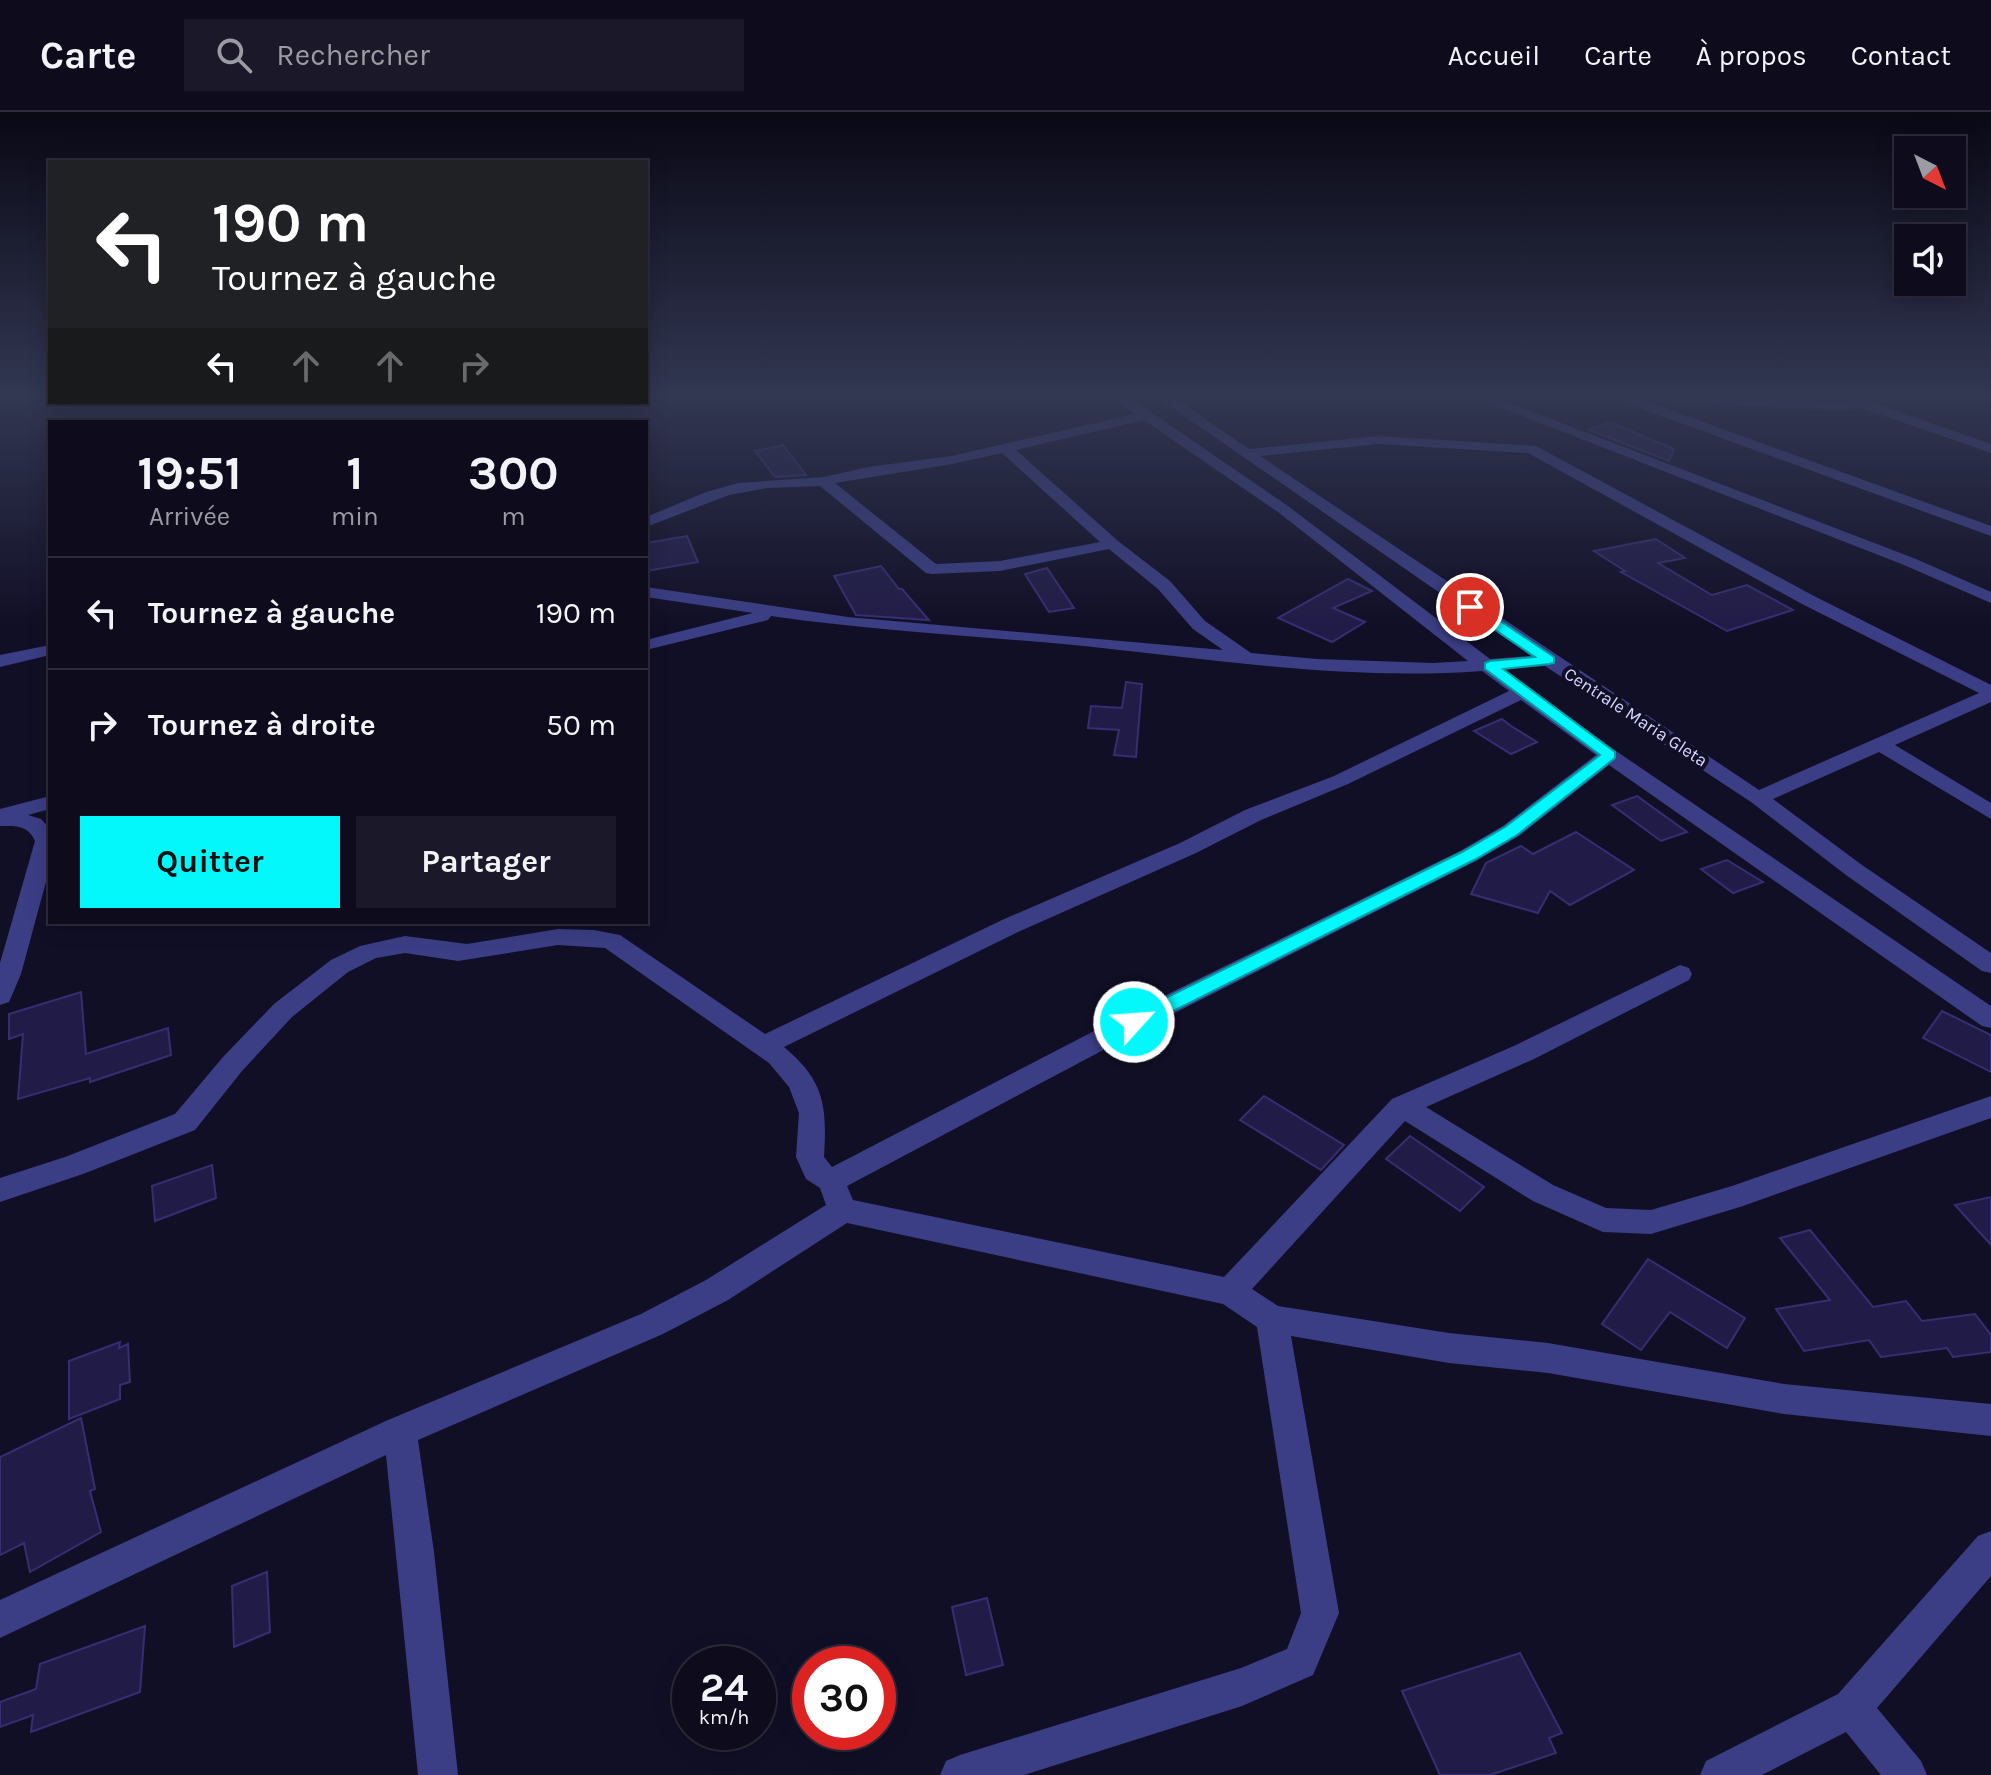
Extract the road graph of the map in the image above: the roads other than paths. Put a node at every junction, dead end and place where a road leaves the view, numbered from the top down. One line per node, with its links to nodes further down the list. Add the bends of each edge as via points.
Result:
1 (870, 471): 8 (street)
2 (1030, 471): 11 (street)
3 (1228, 471): 20 (street)
4 (1274, 471): 18 (street, Centrale Maria Gleta)
5 (1571, 471): 22 (street)
6 (1673, 471): 13 (street)
7 (1824, 471): 10 (street)
8 (824, 481): 9 (street, via 734,489); 11 (street, via 932,569 993,567)
9 (648, 521)
10 (1991, 531)
11 (1112, 544): 17 (street, via 1164,585 1199,625)
12 (648, 592): 14 (street)
13 (1991, 598)
14 (776, 612): 15 (street); 17 (street)
15 (648, 644)
16 (48, 650): 19 (street)
17 (1247, 659): 20 (street, via 1380,669)
18 (1549, 660): 20 (street); 25 (street, Centrale Maria Gleta)
19 (0, 661)
20 (1490, 666): 21 (street)
21 (1524, 691): 24 (street); 33 (street, via 1341,780 1010,926)
22 (1991, 694): 23 (street)
23 (1880, 744): 25 (street); 27 (street)
24 (1609, 755): 32 (street); 37 (street, via 1511,831 1468,856 1134,1022)
25 (1758, 798): 29 (street, Centrale Maria Gleta)
26 (48, 803): 28 (street)
27 (1991, 812)
28 (0, 817): 31 (street, via 26,819 41,828 46,841)
29 (1991, 965)
30 (1680, 974): 34 (street)
31 (0, 996)
32 (1991, 1019)
33 (763, 1046): 36 (street, via 612,941 539,938 449,954 393,945 320,979 263,1027 185,1122); 37 (street, via 801,1082 810,1098 810,1157)
34 (1402, 1106): 35 (street, via 1555,1198 1603,1220 1651,1222); 38 (street)
35 (1991, 1107)
36 (0, 1190)
37 (837, 1195): 38 (street); 41 (street, via 717,1290 652,1324)
38 (1230, 1292): 39 (street)
39 (1272, 1319): 40 (street, via 1548,1358 1784,1399); 46 (street, via 1320,1613 1300,1662 1242,1687)
40 (1991, 1420)
41 (400, 1431): 43 (street); 45 (street)
42 (1991, 1549): 44 (street)
43 (0, 1619)
44 (1852, 1708): 47 (street); 48 (street)
45 (438, 1775)
46 (960, 1775)
47 (1720, 1775)
48 (1907, 1775)

